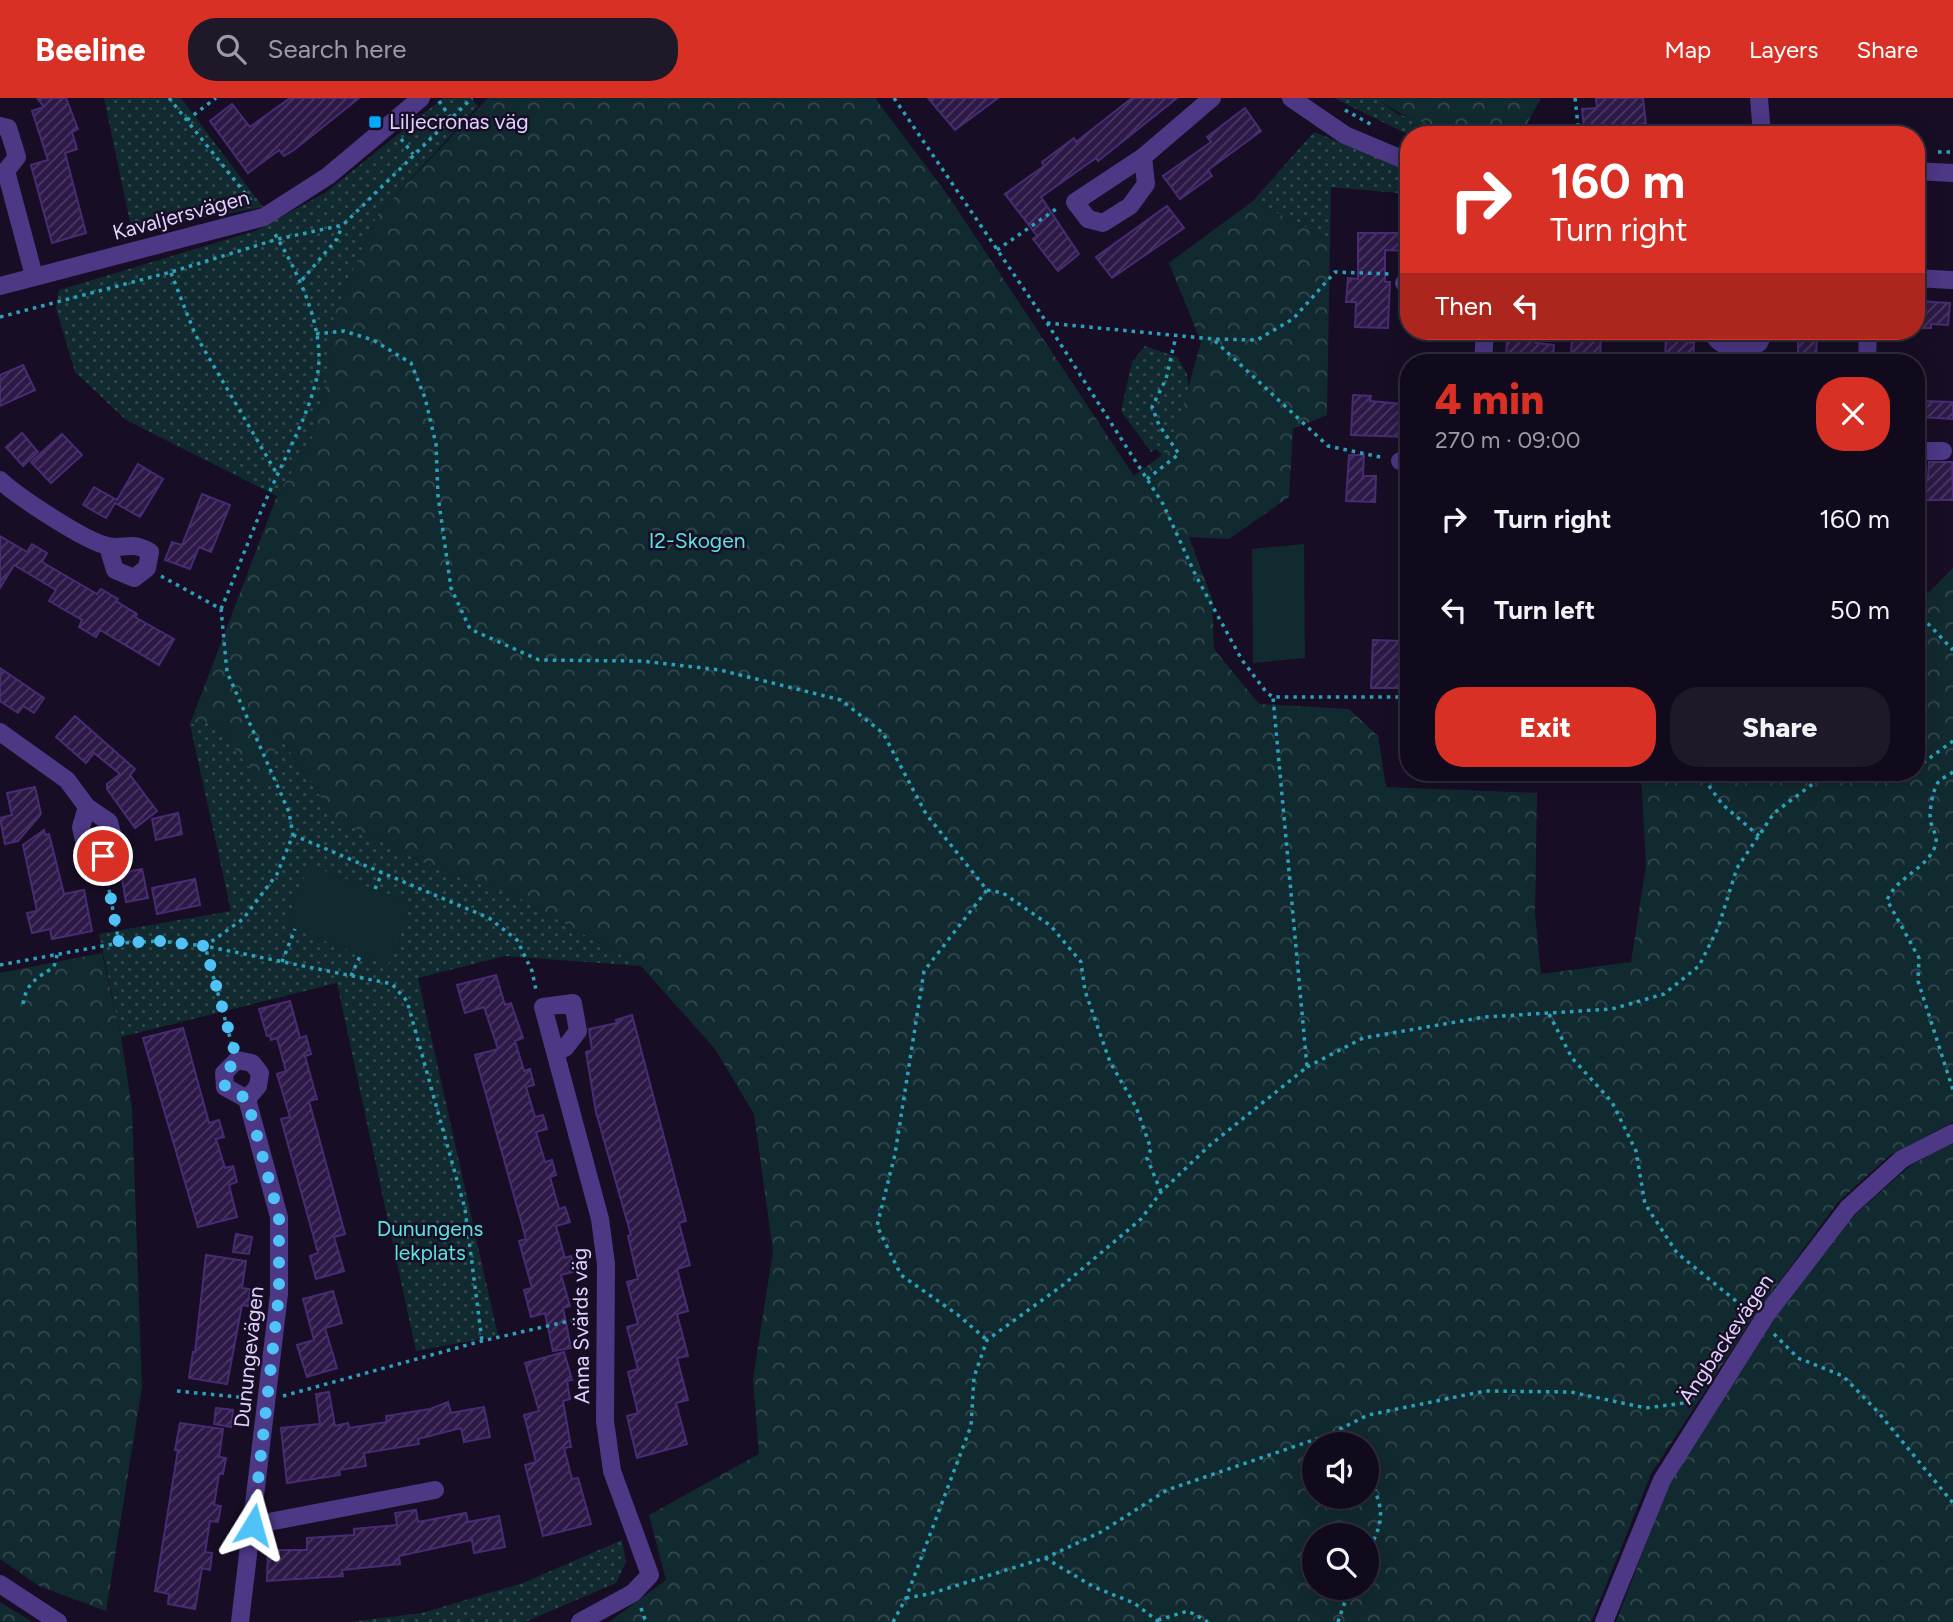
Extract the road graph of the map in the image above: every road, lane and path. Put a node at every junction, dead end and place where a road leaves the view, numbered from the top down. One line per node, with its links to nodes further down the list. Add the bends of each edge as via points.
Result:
1 (169, 98): 13 (path)
2 (216, 98): 13 (path)
3 (421, 98): 26 (street, Kavaljersvägen, via 328,176)
4 (437, 98): 12 (path)
5 (472, 98): 12 (path)
6 (894, 98): 29 (path)
7 (1212, 98): 20 (street)
8 (1291, 98): 21 (street, via 1345,135)
9 (1575, 98): 15 (path)
10 (1759, 98): 16 (street)
11 (1343, 110): 17 (path)
12 (450, 117): 19 (path)
13 (187, 120): 26 (path)
14 (0, 126): 22 (street, via 8,128 17,157)
15 (1578, 126)
16 (1761, 126)
17 (1378, 128)
18 (400, 139): 19 (path)
19 (413, 154): 27 (path)
20 (1143, 158): 25 (street); 25 (street, via 1146,184 1130,206 1103,223 1088,219)
21 (1400, 158)
22 (3, 169): 31 (street)
23 (1925, 171): 24 (street)
24 (1953, 173)
25 (1075, 202): 29 (path, via 1065,203)
26 (264, 216): 28 (path); 31 (street, Kavaljersvägen)
27 (343, 225): 28 (path); 34 (path, via 337,239)
28 (278, 239): 30 (path); 34 (path)
29 (997, 250): 38 (path)
30 (170, 272): 37 (path); 47 (path, via 195,334)
31 (34, 276): 36 (street, Kavaljersvägen)
32 (1925, 278): 33 (street)
33 (1951, 279)
34 (302, 280): 39 (path)
35 (1400, 280): 41 (path, via 1390,274 1335,272 1293,319 1257,340)
36 (0, 286)
37 (0, 317)
38 (1046, 323): 40 (path); 48 (path)
39 (316, 334): 47 (path, via 317,375 293,447); 69 (path, via 344,331 364,337 411,363 436,444 451,588 470,629 538,660 642,661 720,670 841,700 883,733 926,814)
40 (1176, 336): 41 (path); 48 (path, via 1166,379 1152,407 1179,454)
41 (1213, 339): 46 (path, via 1328,446)
42 (1716, 340): 43 (street, via 1748,348)
43 (1760, 340)
44 (1925, 451): 45 (street)
45 (1943, 451)
46 (1400, 460)
47 (277, 474): 52 (path)
48 (1147, 479): 55 (path, via 1242,660)
49 (0, 480): 50 (street, via 62,523)
50 (108, 547): 51 (street, via 115,570 134,578); 51 (street, via 136,544 150,552)
51 (146, 568): 52 (path)
52 (221, 609): 64 (path, via 227,672 289,812)
53 (1925, 620): 54 (path)
54 (1953, 650)
55 (1273, 697): 56 (path); 83 (path)
56 (1400, 697)
57 (0, 732): 63 (street, via 67,780)
58 (1953, 741): 59 (path)
59 (1925, 761)
60 (1953, 772): 84 (path, via 1938,782 1934,791 1930,822 1937,832 1935,847 1923,865 1893,886 1887,900 1919,958 1918,981)
61 (1705, 781): 65 (path, via 1722,804)
62 (1817, 781): 65 (path, via 1774,813)
63 (87, 807): 66 (street, via 81,827 85,845); 66 (street, via 108,822 115,845)
64 (293, 835): 67 (path); 72 (path, via 277,874 243,919)
65 (1759, 836): 80 (path, via 1737,868 1718,928 1699,966 1664,994 1612,1009)
66 (103, 856): 71 (path)
67 (382, 873): 68 (path); 79 (path, via 489,918 517,940)
68 (374, 890)
69 (987, 890): 87 (path, via 1003,893 1051,926 1082,962 1085,991 1110,1062 1136,1107 1151,1149 1147,1158); 90 (path, via 924,971 895,1154 877,1226 901,1275)
70 (295, 929): 75 (path)
71 (119, 943): 72 (path); 74 (path)
72 (205, 946): 75 (path); 82 (path)
73 (361, 954): 77 (path)
74 (57, 955): 76 (path); 78 (path, via 54,967 31,981)
75 (282, 962): 77 (path)
76 (0, 965)
77 (351, 976): 91 (path, via 392,984 407,1001 465,1209)
78 (23, 1004)
79 (543, 1007): 81 (street, Anna Svärds väg); 81 (street, via 573,1003 578,1031 565,1048)
80 (1549, 1013): 83 (path, via 1485,1017 1363,1038); 89 (path, via 1572,1058 1612,1102 1636,1151 1645,1205 1677,1254)
81 (556, 1051): 88 (street, Anna Svärds väg, via 600,1219)
82 (237, 1060): 85 (street, via 224,1073 225,1087); 85 (street, via 252,1063 260,1073 258,1086)
83 (1307, 1067): 87 (path, via 1209,1146)
84 (1953, 1090)
85 (247, 1099): 94 (street, Dunungevägen, via 279,1217 279,1294)
86 (1953, 1133): 89 (street, Ängbackevägen, via 1902,1159 1847,1208)
87 (1161, 1192): 90 (path, via 1141,1219 1063,1285)
88 (606, 1313): 91 (path); 109 (street, Anna Svärds väg, via 605,1421 612,1471 650,1575 633,1593)
89 (1761, 1322): 92 (street, Ängbackevägen); 99 (path, via 1798,1357 1843,1376)
90 (987, 1340): 104 (path, via 974,1377 971,1426)
91 (482, 1341): 94 (path)
92 (1720, 1388): 95 (path, via 1691,1402 1646,1408 1571,1392 1485,1391 1368,1415); 113 (street, Ängbackevägen, via 1662,1480)
93 (177, 1391): 94 (path)
94 (269, 1401): 100 (street, Dunungevägen)
95 (1334, 1432)
96 (1302, 1444): 102 (path, via 1167,1490 1101,1532)
97 (435, 1490): 100 (street)
98 (1379, 1500): 101 (path)
99 (1953, 1503)
100 (253, 1525): 108 (street, Dunungevägen)
101 (1379, 1531)
102 (1045, 1558): 104 (path); 106 (path, via 1094,1587 1134,1603)
103 (0, 1584): 107 (street)
104 (906, 1598): 110 (path)
105 (1346, 1600): 112 (path)
106 (1159, 1621): 111 (path, via 1188,1611)
107 (58, 1622)
108 (240, 1622)
109 (580, 1622)
110 (893, 1622)
111 (1208, 1622)
112 (1338, 1622)
113 (1604, 1622)

